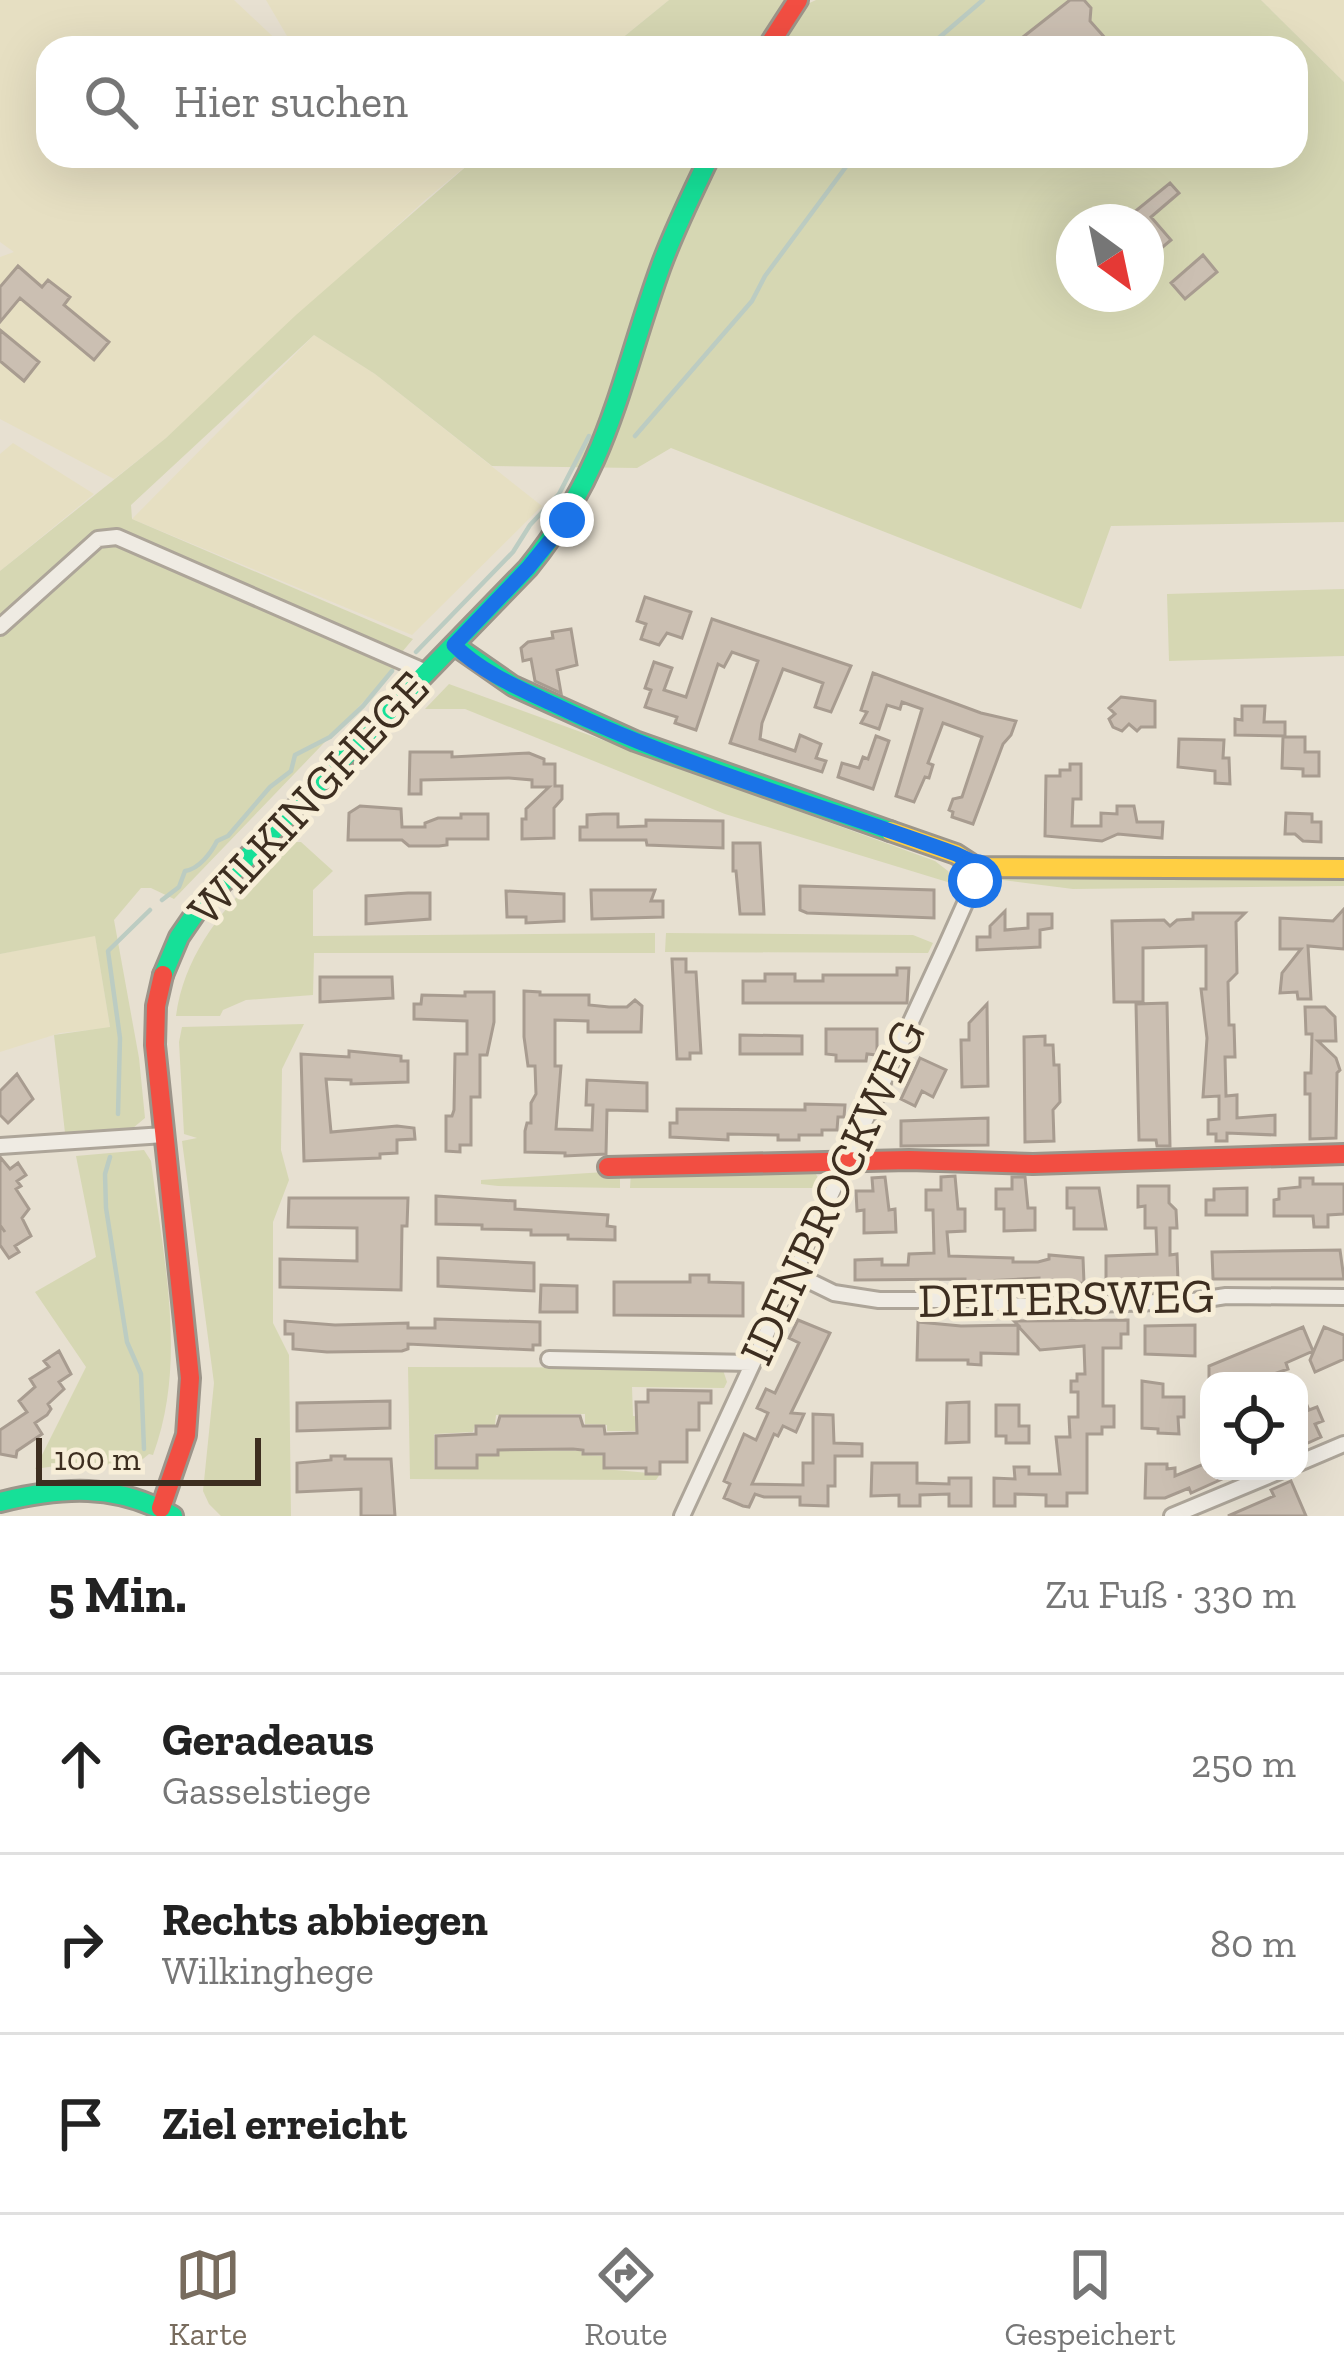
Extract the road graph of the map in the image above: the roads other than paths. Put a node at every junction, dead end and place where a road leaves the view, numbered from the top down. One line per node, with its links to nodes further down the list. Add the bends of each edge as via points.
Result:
1 (798, 0): 2 (street)
2 (775, 36)
3 (705, 168): 5 (street, WILKINGHEGE, via 657,279 598,465 547,547)
4 (0, 627): 6 (street, via 98,539 117,537)
5 (454, 645): 6 (street, WILKINGHEGE); 7 (street, via 513,686 635,741)
6 (426, 672): 9 (street, WILKINGHEGE, via 177,937 154,1024)
7 (976, 867): 8 (street); 12 (street, IDENBROCKWEG)
8 (1344, 869)
9 (164, 1135): 10 (street); 22 (street, WILKINGHEGE, via 190,1378)
10 (0, 1146)
11 (1344, 1154): 12 (street)
12 (847, 1163): 13 (street); 14 (street, IDENBROCKWEG)
13 (608, 1167)
14 (793, 1273): 15 (street, DEITERSWEG, via 834,1293 880,1300 1021,1306); 17 (street, IDENBROCKWEG)
15 (1344, 1297)
16 (549, 1359): 17 (street)
17 (752, 1363): 23 (street, IDENBROCKWEG)
18 (1344, 1444): 19 (street)
19 (1308, 1459)
20 (1258, 1480): 24 (street)
21 (0, 1502): 22 (street, via 98,1489)
22 (167, 1512)
23 (682, 1516)
24 (1172, 1516)

